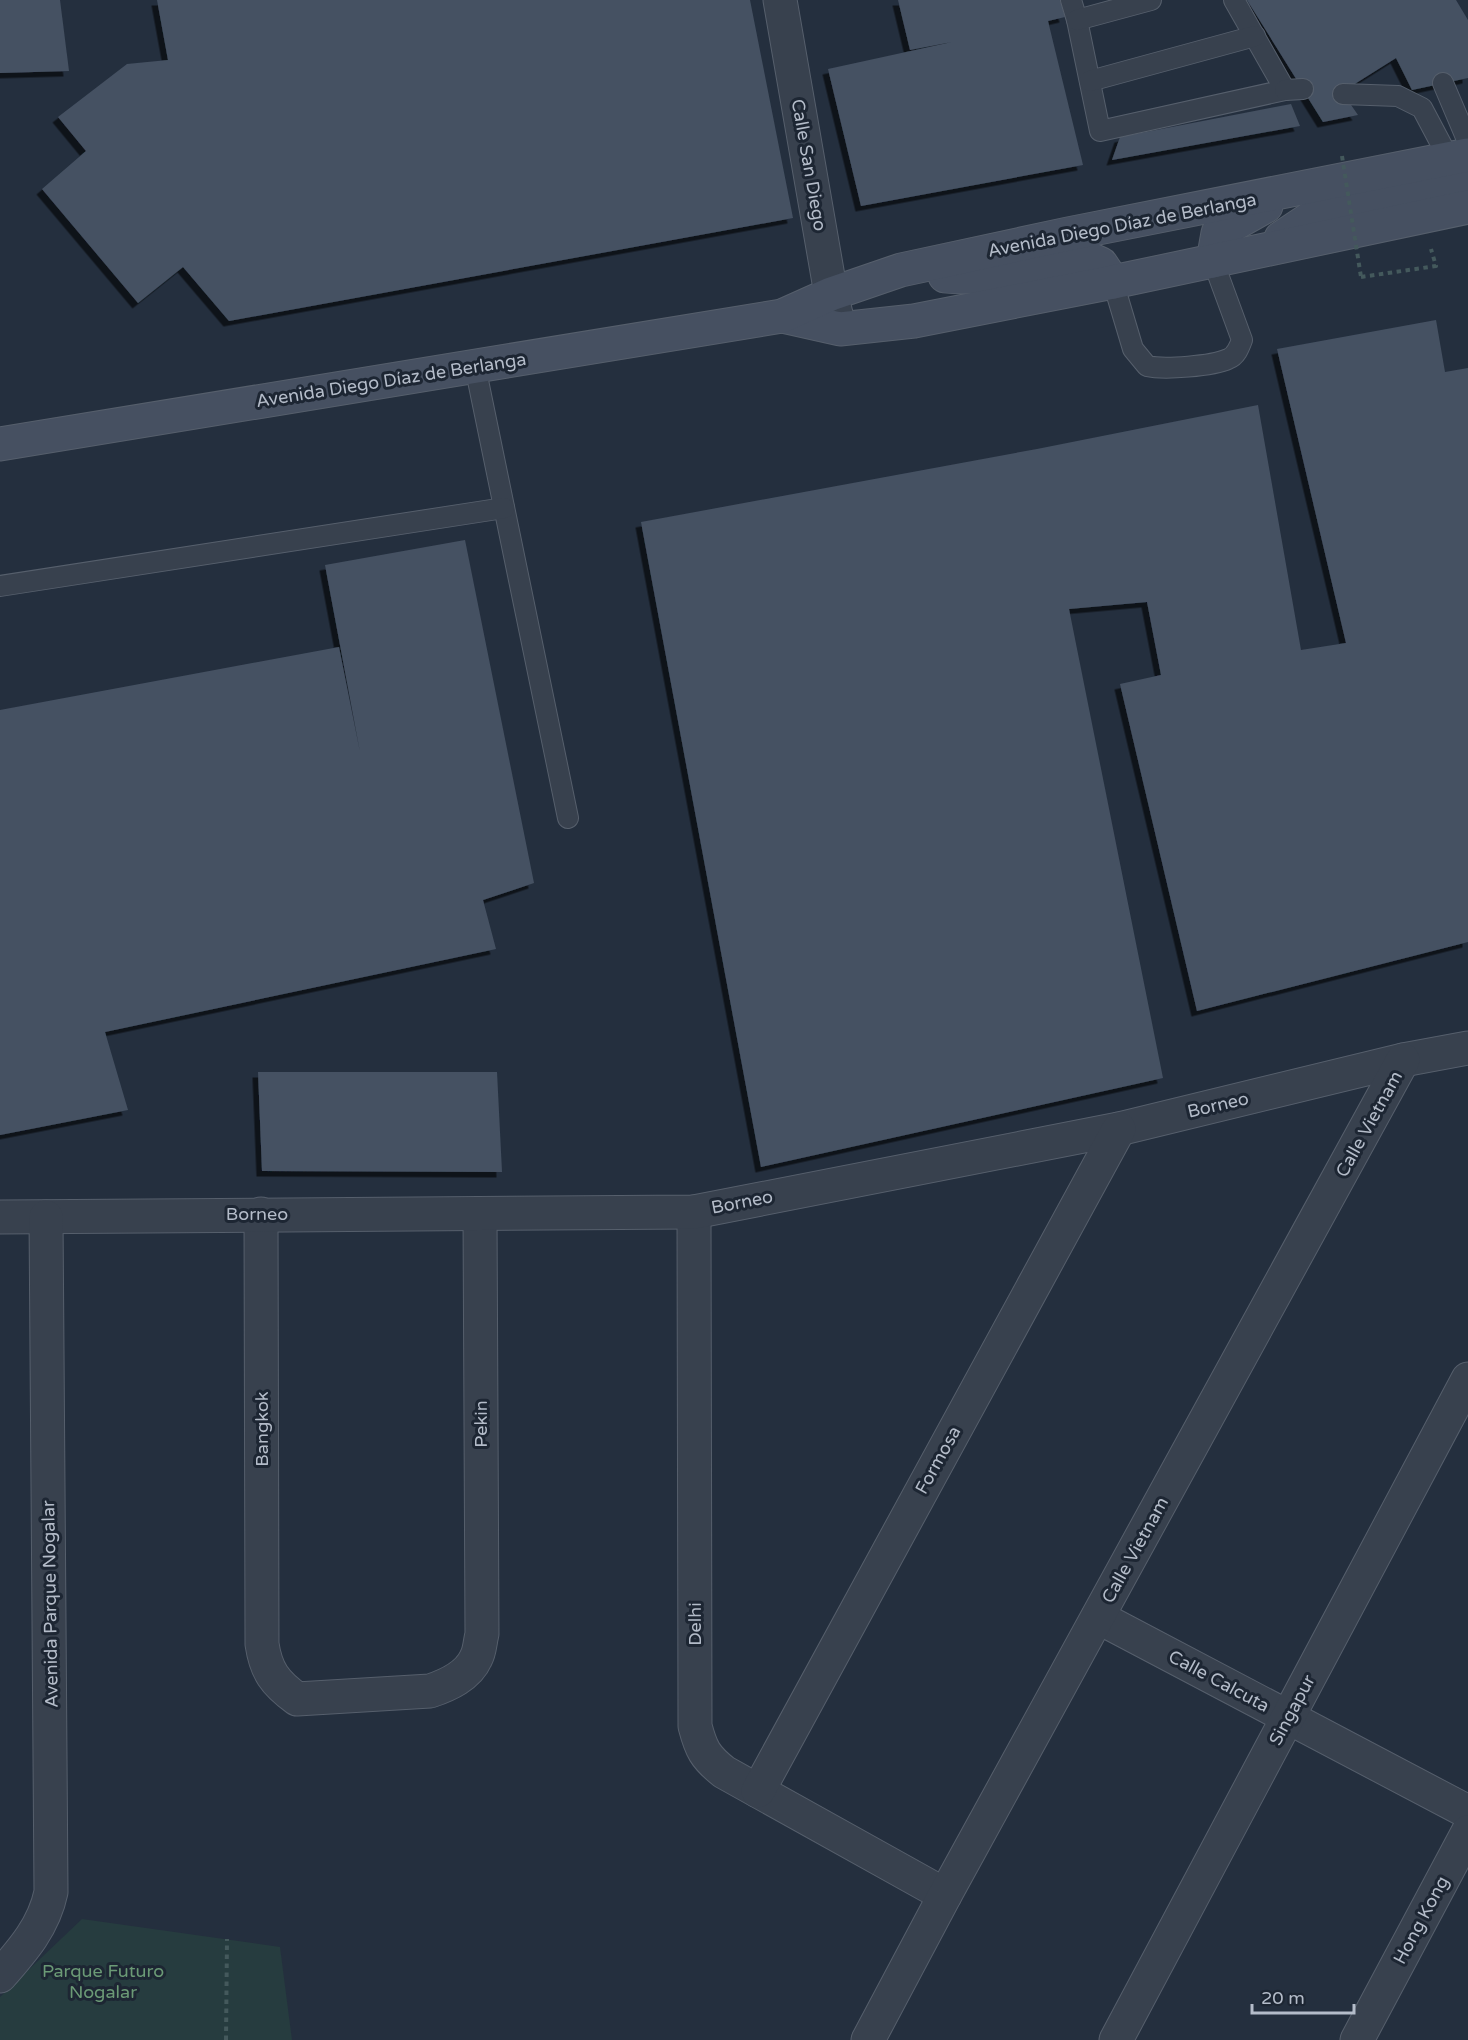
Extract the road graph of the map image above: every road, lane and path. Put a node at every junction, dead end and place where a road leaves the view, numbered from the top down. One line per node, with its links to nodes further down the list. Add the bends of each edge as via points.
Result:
1 (780, 0): 19 (street, Calle San Diego)
2 (1071, 0): 5 (lane)
3 (1151, 0): 5 (lane)
4 (1234, 0): 6 (lane)
5 (1077, 20): 7 (lane)
6 (1255, 36): 7 (lane); 7 (lane, via 1294,90 1100,131)
7 (1090, 81)
8 (1443, 83): 11 (lane)
9 (1343, 94): 11 (lane, via 1398,96 1422,108)
10 (1342, 156): 16 (path, bridge, via 1361,278)
11 (1463, 156): 12 (main road, Avenida Diego Díaz de Berlanga); 14 (main road, via 1457,179 1446,185 1314,216)
12 (1278, 194): 15 (main road, via 1269,204 1218,233); 17 (main road, Avenida Diego Díaz de Berlanga)
13 (1468, 207): 14 (main road, Avenida Diego Díaz de Berlanga)
14 (1266, 250): 15 (main road, Avenida Diego Díaz de Berlanga)
15 (1213, 261): 18 (main road, Avenida Diego Díaz de Berlanga); 18 (lane, via 1242,340 1227,360 1169,369 1147,366 1133,349)
16 (1436, 266)
17 (901, 270): 18 (main road, via 956,277 1090,259 1101,264); 19 (main road, Avenida Diego Díaz de Berlanga)
18 (1113, 282): 21 (main road, Avenida Diego Díaz de Berlanga, via 914,321)
19 (831, 294): 20 (main road, Avenida Diego Díaz de Berlanga); 21 (street, Calle San Diego)
20 (782, 316): 21 (main road, Avenida Diego Díaz de Berlanga); 22 (main road, Avenida Diego Díaz de Berlanga)
21 (840, 329)
22 (475, 366): 23 (main road, Avenida Diego Díaz de Berlanga); 24 (lane)
23 (0, 444)
24 (504, 508): 25 (lane); 26 (lane)
25 (0, 586)
26 (568, 818)
27 (1468, 1048): 28 (street, Borneo)
28 (1403, 1060): 29 (street, Borneo); 36 (street, Calle Vietnam)
29 (1119, 1129): 30 (street, Borneo); 39 (street, Formosa)
30 (694, 1212): 32 (street, Borneo); 39 (street, Delhi, via 695,1726 709,1760)
31 (261, 1214): 32 (street, Borneo); 34 (street, Borneo); 37 (street, Bangkok, via 265,1662 283,1689 297,1699 430,1692 451,1684 466,1672 476,1658)
32 (480, 1214): 37 (street, Pekin)
33 (0, 1217): 34 (street, Borneo)
34 (46, 1217): 44 (street, Avenida Parque Nogalar, via 51,1892 48,1909 36,1932)
35 (1468, 1379): 38 (street, Singapur)
36 (1098, 1617): 38 (street, Calle Calcuta); 42 (street, Calle Vietnam)
37 (482, 1634)
38 (1288, 1717): 40 (street, Calle Calcuta); 47 (street, Singapur)
39 (758, 1791): 42 (street, Delhi)
40 (1468, 1812)
41 (1468, 1832): 48 (street, Hong Kong)
42 (945, 1895): 46 (street, Calle Vietnam)
43 (227, 1939): 45 (path)
44 (0, 1976)
45 (226, 2040)
46 (868, 2040)
47 (1116, 2040)
48 (1357, 2040)

